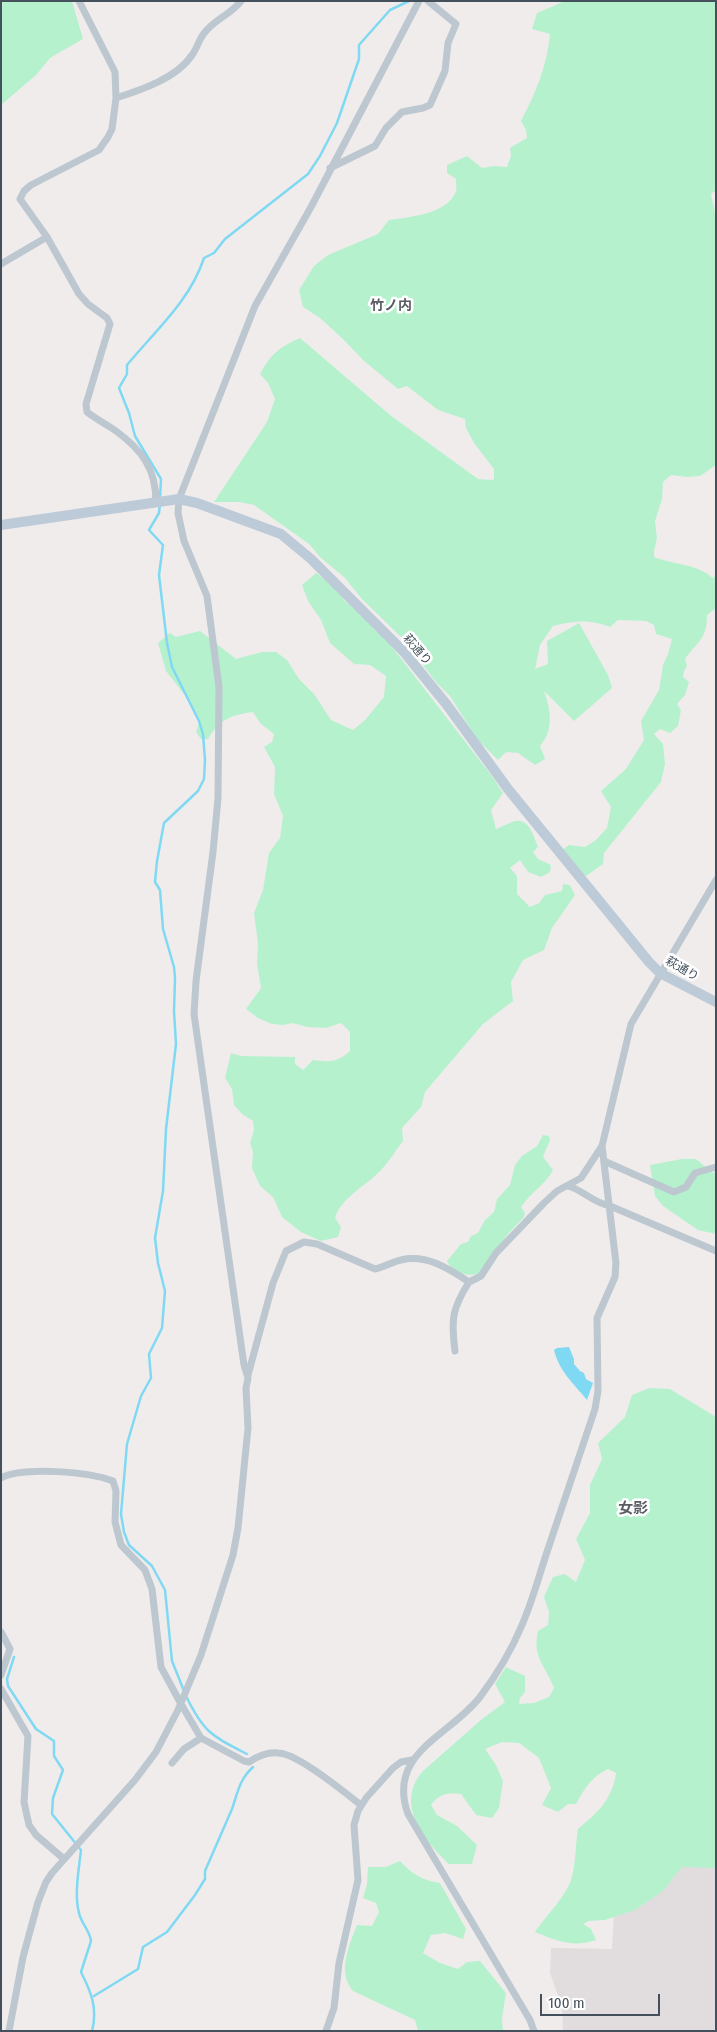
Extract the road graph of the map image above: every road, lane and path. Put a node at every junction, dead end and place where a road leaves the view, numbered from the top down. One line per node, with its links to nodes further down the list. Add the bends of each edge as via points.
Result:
1 (79, 1): 5 (street, via 115,72)
2 (241, 1): 5 (street, via 207,29 193,54 173,72 147,88)
3 (419, 1): 6 (street)
4 (428, 1): 6 (street, via 458,21 448,43 445,72 430,105 402,112 386,128 375,146)
5 (116, 98): 7 (street, via 112,128 104,144 31,185 20,196)
6 (330, 168): 9 (street, via 255,306)
7 (47, 237): 8 (street); 10 (street, via 79,294 110,324 86,404 87,412 116,431 145,460 156,484)
8 (1, 264)
9 (179, 500): 10 (street, 萩通り); 13 (street, 萩通り, via 197,503 280,534 311,559 404,652 508,789 635,946); 25 (street, via 178,513 184,541 207,596 220,687 218,798 194,1014)
10 (156, 502): 11 (street, 萩通り)
11 (1, 525)
12 (716, 880): 13 (street)
13 (660, 972): 14 (street, 萩通り); 15 (street, via 630,1024)
14 (716, 1002)
15 (602, 1146): 16 (street); 18 (street)
16 (604, 1161): 17 (street, via 674,1192 686,1188 695,1173); 21 (street)
17 (716, 1167)
18 (581, 1178): 19 (street); 20 (street)
19 (568, 1186): 20 (street); 23 (street, via 557,1191 496,1253 481,1276)
20 (579, 1190): 21 (street, via 598,1204)
21 (610, 1206): 22 (street); 32 (street, via 615,1277 597,1318 598,1391 595,1409 522,1626 479,1699)
22 (716, 1251)
23 (469, 1282): 24 (street, via 457,1301 452,1323); 25 (street, via 448,1268 422,1259 399,1260 375,1269 317,1244 304,1242 293,1246 286,1251 273,1283)
24 (455, 1351)
25 (248, 1378): 30 (street, via 248,1428 233,1555 201,1655)
26 (1, 1478): 30 (street, via 26,1470 100,1476 112,1481 116,1491 117,1533 121,1545 149,1578 162,1667)
27 (1, 1632): 28 (street, via 10,1649)
28 (1, 1675)
29 (1, 1689): 35 (street, via 28,1736 24,1802 29,1825)
30 (180, 1704): 31 (street); 35 (street, via 149,1762)
31 (202, 1738): 33 (street, via 177,1755); 34 (street, via 249,1762 271,1753 289,1755)
32 (412, 1760): 34 (street, via 393,1768); 38 (street, via 404,1787 408,1814)
33 (172, 1763)
34 (361, 1805): 37 (street, via 354,1825 358,1880 339,1963 334,2008)
35 (64, 1859): 36 (street, via 52,1873 38,1902)
36 (9, 2031)
37 (326, 2031)
38 (534, 2031)

